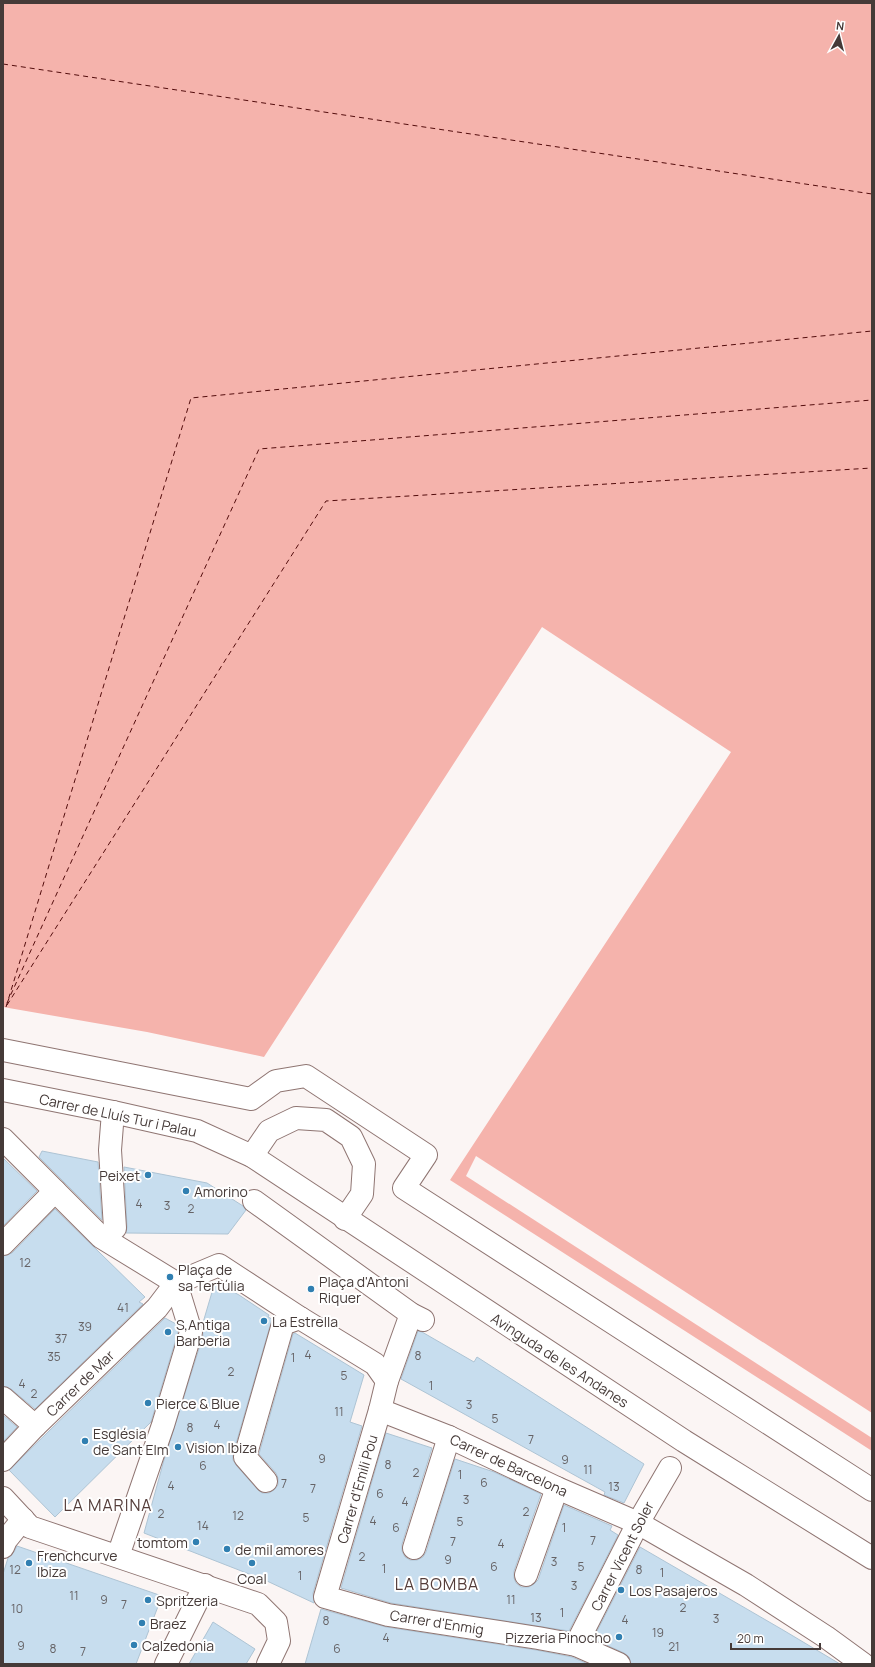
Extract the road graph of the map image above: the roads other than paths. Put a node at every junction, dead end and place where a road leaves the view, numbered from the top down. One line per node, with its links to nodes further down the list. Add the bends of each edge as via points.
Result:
1 (3, 1050): 22 (street, via 251,1100 276,1081 306,1076 426,1155 404,1188)
2 (3, 1090): 3 (street, Carrer de Lluís Tur i Palau)
3 (113, 1112): 5 (street, Carrer de Lluís Tur i Palau, via 197,1131); 9 (street)
4 (3, 1139): 6 (street)
5 (252, 1156): 8 (street, Avinguda de les Andanes); 8 (street, via 269,1132 296,1118 326,1120 332,1124 351,1137 364,1164 362,1194)
6 (55, 1191): 9 (street); 10 (street)
7 (254, 1201): 13 (street, via 420,1314)
8 (346, 1219): 29 (street, Avinguda de les Andanes, via 684,1441)
9 (108, 1232): 11 (street)
10 (3, 1244)
11 (176, 1283): 12 (street, via 219,1266); 16 (street, Carrer de Mar, via 157,1308); 28 (street, via 191,1332 163,1425)
12 (291, 1321): 13 (street, via 375,1364); 20 (street, via 245,1457)
13 (387, 1381): 15 (street, Carrer d'Emili Pou)
14 (3, 1398): 16 (street)
15 (380, 1410): 17 (street, Carrer de Barcelona); 32 (street, Carrer d'Emili Pou)
16 (35, 1426): 18 (street, Carrer de Mar)
17 (449, 1437): 21 (street, Carrer de Barcelona); 27 (street)
18 (3, 1460)
19 (670, 1468): 25 (street, Carrer Vicent Soler)
20 (266, 1481)
21 (557, 1488): 25 (street, Carrer de Barcelona); 30 (street)
22 (872, 1490)
23 (3, 1498): 24 (street)
24 (24, 1519): 26 (street); 28 (street, via 30,1527)
25 (638, 1523): 33 (street, Carrer Vicent Soler); 37 (street, Carrer de Barcelona, via 746,1585)
26 (3, 1547)
27 (414, 1548)
28 (118, 1556): 31 (street)
29 (872, 1558)
30 (526, 1575)
31 (205, 1585): 34 (street); 35 (street, via 258,1604 276,1622 279,1641)
32 (325, 1597): 33 (street, Carrer d'Enmig, via 388,1615)
33 (576, 1645): 36 (street, Carrer d'Enmig)
34 (166, 1664)
35 (268, 1664)
36 (619, 1664)
37 (863, 1664)

